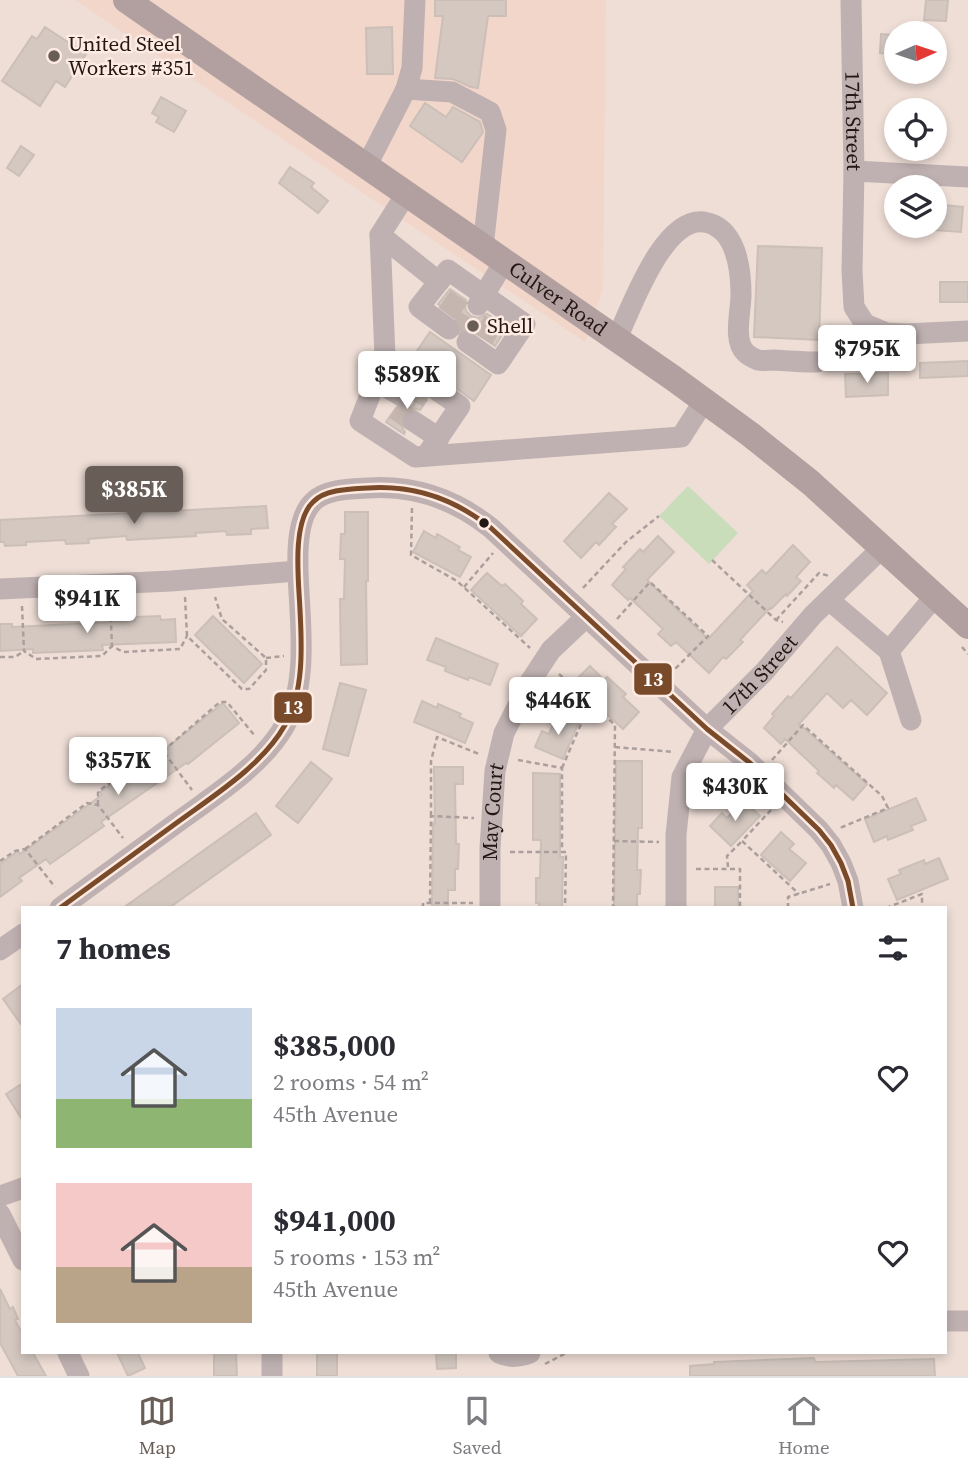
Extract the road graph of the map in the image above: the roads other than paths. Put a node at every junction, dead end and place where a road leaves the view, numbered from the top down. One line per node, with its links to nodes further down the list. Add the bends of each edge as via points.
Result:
1 (126, 0): 5 (main road, Culver Road)
2 (415, 0): 4 (street, via 412,68)
3 (851, 0): 6 (street, 17th Street)
4 (406, 89): 5 (street); 10 (street, via 452,92 489,112 496,130)
5 (366, 167): 8 (main road, Culver Road)
6 (854, 171): 7 (street); 14 (street, 17th Street, via 854,307 865,324 906,334)
7 (968, 177)
8 (406, 194): 9 (street); 10 (main road, Culver Road)
9 (380, 235): 11 (street); 18 (street)
10 (494, 255): 12 (street); 15 (main road, Culver Road)
11 (439, 282): 12 (street, via 448,270); 13 (street, via 419,307)
12 (472, 295): 16 (street, via 525,324 498,364)
13 (446, 322)
14 (968, 331)
15 (616, 340): 17 (street, via 649,267 674,233 687,224 702,222 720,227 731,240 741,295 738,342 745,352 758,360); 20 (main road, Culver Road)
16 (475, 343)
17 (817, 362)
18 (378, 375): 19 (street); 19 (street); 22 (street, via 360,421 415,457)
19 (415, 399): 21 (street); 21 (street, via 460,406)
20 (704, 401): 22 (street, via 681,437); 23 (main road, Culver Road, via 811,483)
21 (446, 427): 22 (street)
22 (426, 456)
23 (883, 547): 26 (main road, Culver Road); 27 (street, 17th Street)
24 (297, 571): 25 (street); 28 (street, via 303,519 313,502 348,489 424,492 476,516); 33 (street, via 298,688 285,725 233,780)
25 (11, 588)
26 (935, 596): 29 (main road, Culver Road); 30 (street)
27 (829, 600): 30 (street); 32 (street, 17th Street)
28 (586, 617): 32 (street); 34 (street, May Court, via 551,650 504,733 495,771)
29 (964, 636)
30 (889, 651): 31 (street)
31 (911, 720)
32 (708, 729): 35 (street, 17th Street, via 682,777); 36 (street, via 819,830 847,879)
33 (63, 906)
34 (485, 906)
35 (676, 906)
36 (853, 906)
37 (21, 935): 38 (street)
38 (0, 950)
39 (21, 1189): 40 (street)
40 (0, 1196)
41 (0, 1214): 42 (street)
42 (21, 1256)
43 (947, 1321): 44 (street)
44 (968, 1321)
45 (68, 1354): 49 (street)
46 (272, 1354): 50 (street)
47 (502, 1354): 48 (street)
48 (527, 1354)
49 (79, 1376)
50 (272, 1376)

